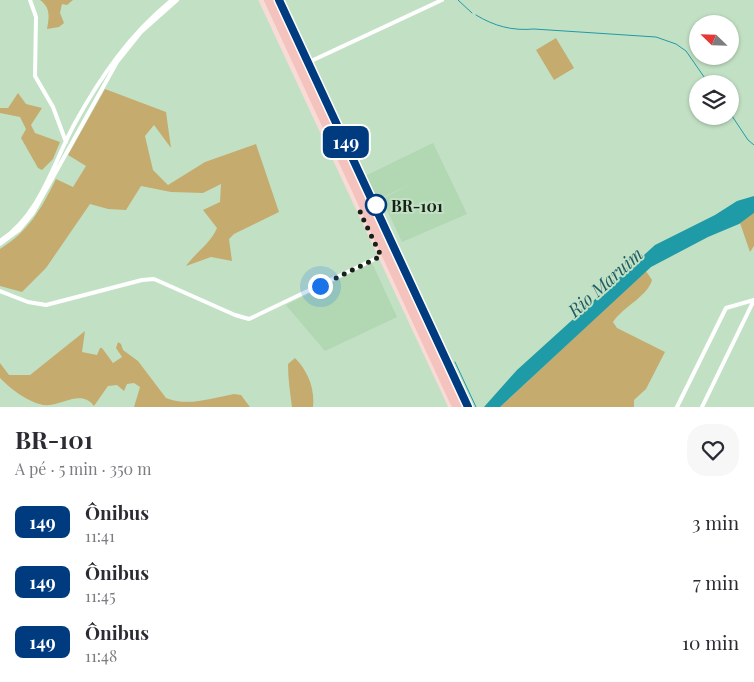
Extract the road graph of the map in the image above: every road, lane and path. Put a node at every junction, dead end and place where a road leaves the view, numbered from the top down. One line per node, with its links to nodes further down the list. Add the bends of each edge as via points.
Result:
1 (30, 0): 12 (main road, via 36,17 35,76 54,107)
2 (172, 0): 12 (main road, via 118,54)
3 (177, 0): 17 (main road, via 142,32 116,62 33,213 19,230)
4 (261, 0): 8 (main road)
5 (267, 0): 8 (highway)
6 (428, 0): 9 (main road)
7 (442, 0): 9 (main road)
8 (275, 6): 10 (highway); 11 (main road); 15 (main road)
9 (431, 7): 11 (main road)
10 (278, 18): 13 (highway); 14 (highway)
11 (309, 62): 16 (main road)
12 (66, 142): 17 (main road, via 29,213)
13 (340, 160): 15 (highway); 21 (highway)
14 (350, 167): 16 (highway); 22 (highway)
15 (350, 189): 18 (main road)
16 (370, 193): 23 (main road)
17 (0, 242)
18 (381, 256): 19 (main road, via 248,319 154,279 46,305); 21 (main road)
19 (0, 292)
20 (754, 300): 24 (main road, via 726,308); 25 (main road)
21 (453, 407)
22 (461, 407)
23 (468, 407)
24 (677, 407)
25 (702, 407)

